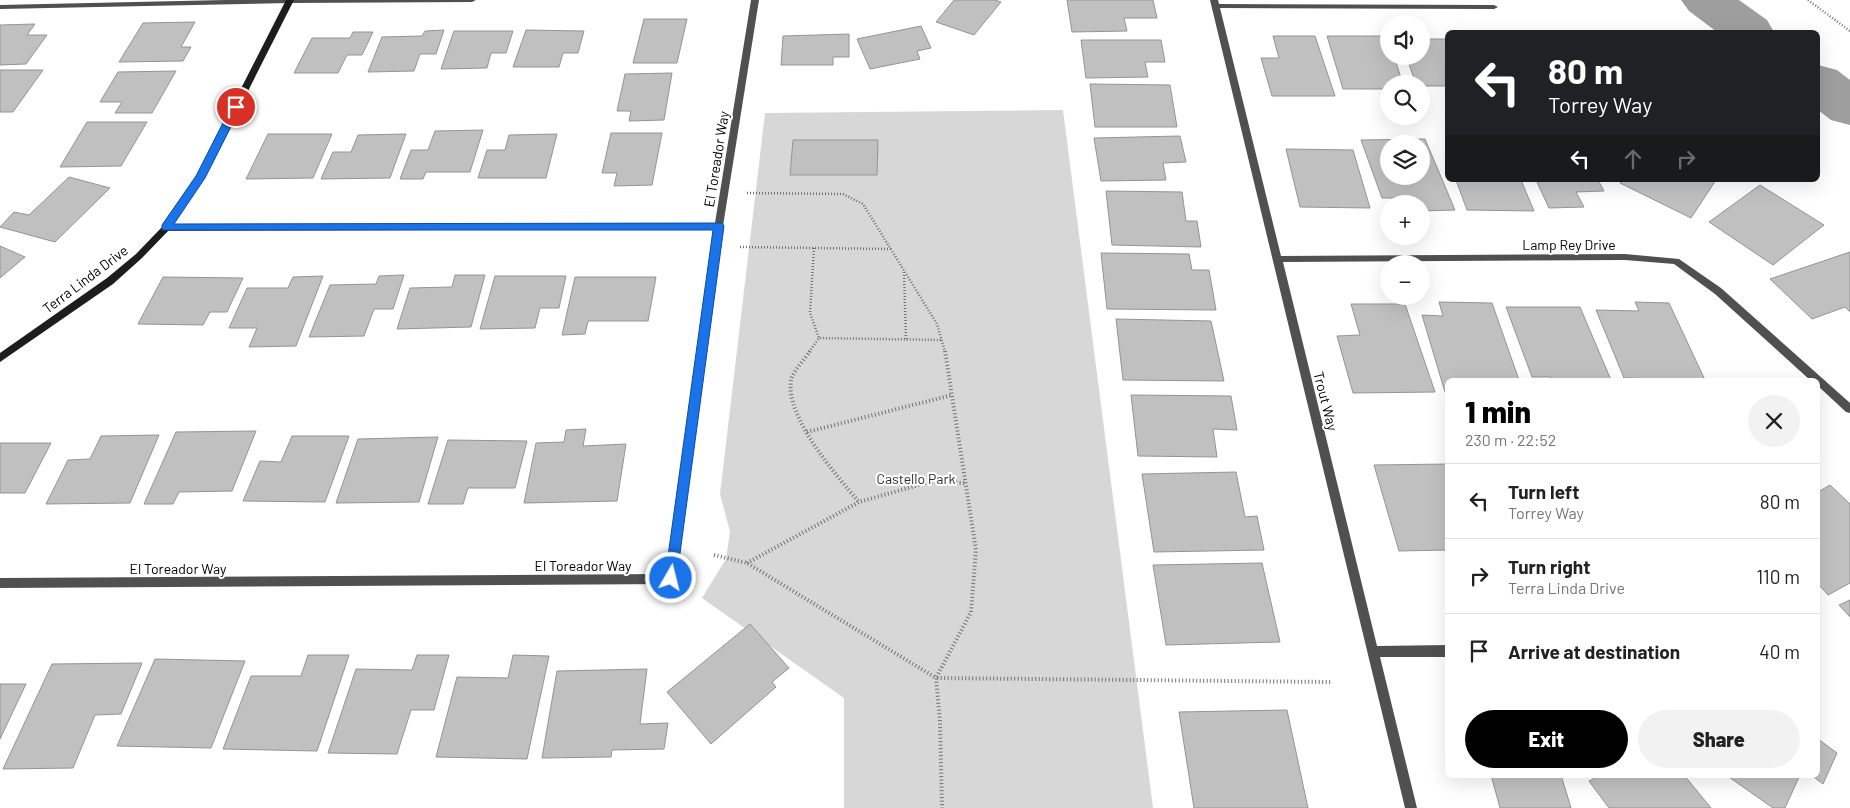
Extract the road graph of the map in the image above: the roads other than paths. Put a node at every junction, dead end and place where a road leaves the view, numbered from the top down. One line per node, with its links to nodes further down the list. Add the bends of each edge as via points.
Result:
1 (290, 0): 2 (street); 5 (street); 8 (street, Terra Linda Drive, via 200,178)
2 (472, 0)
3 (755, 0): 7 (street, El Toreador Way)
4 (1214, 3): 6 (street); 9 (street, Trout Way)
5 (0, 7)
6 (1494, 7)
7 (719, 226): 8 (street); 14 (street, El Toreador Way, via 671,578)
8 (166, 228): 10 (street, Terra Linda Drive, via 110,281)
9 (1277, 258): 11 (street, Lamp Rey Drive, via 1625,257 1676,261 1718,291); 16 (street, Trout Way)
10 (0, 358)
11 (1815, 378)
12 (1820, 383): 13 (street, Lamp Rey Drive)
13 (1850, 409)
14 (0, 583)
15 (1445, 651): 16 (street)
16 (1372, 652): 17 (street, Trout Way)
17 (1411, 808)

